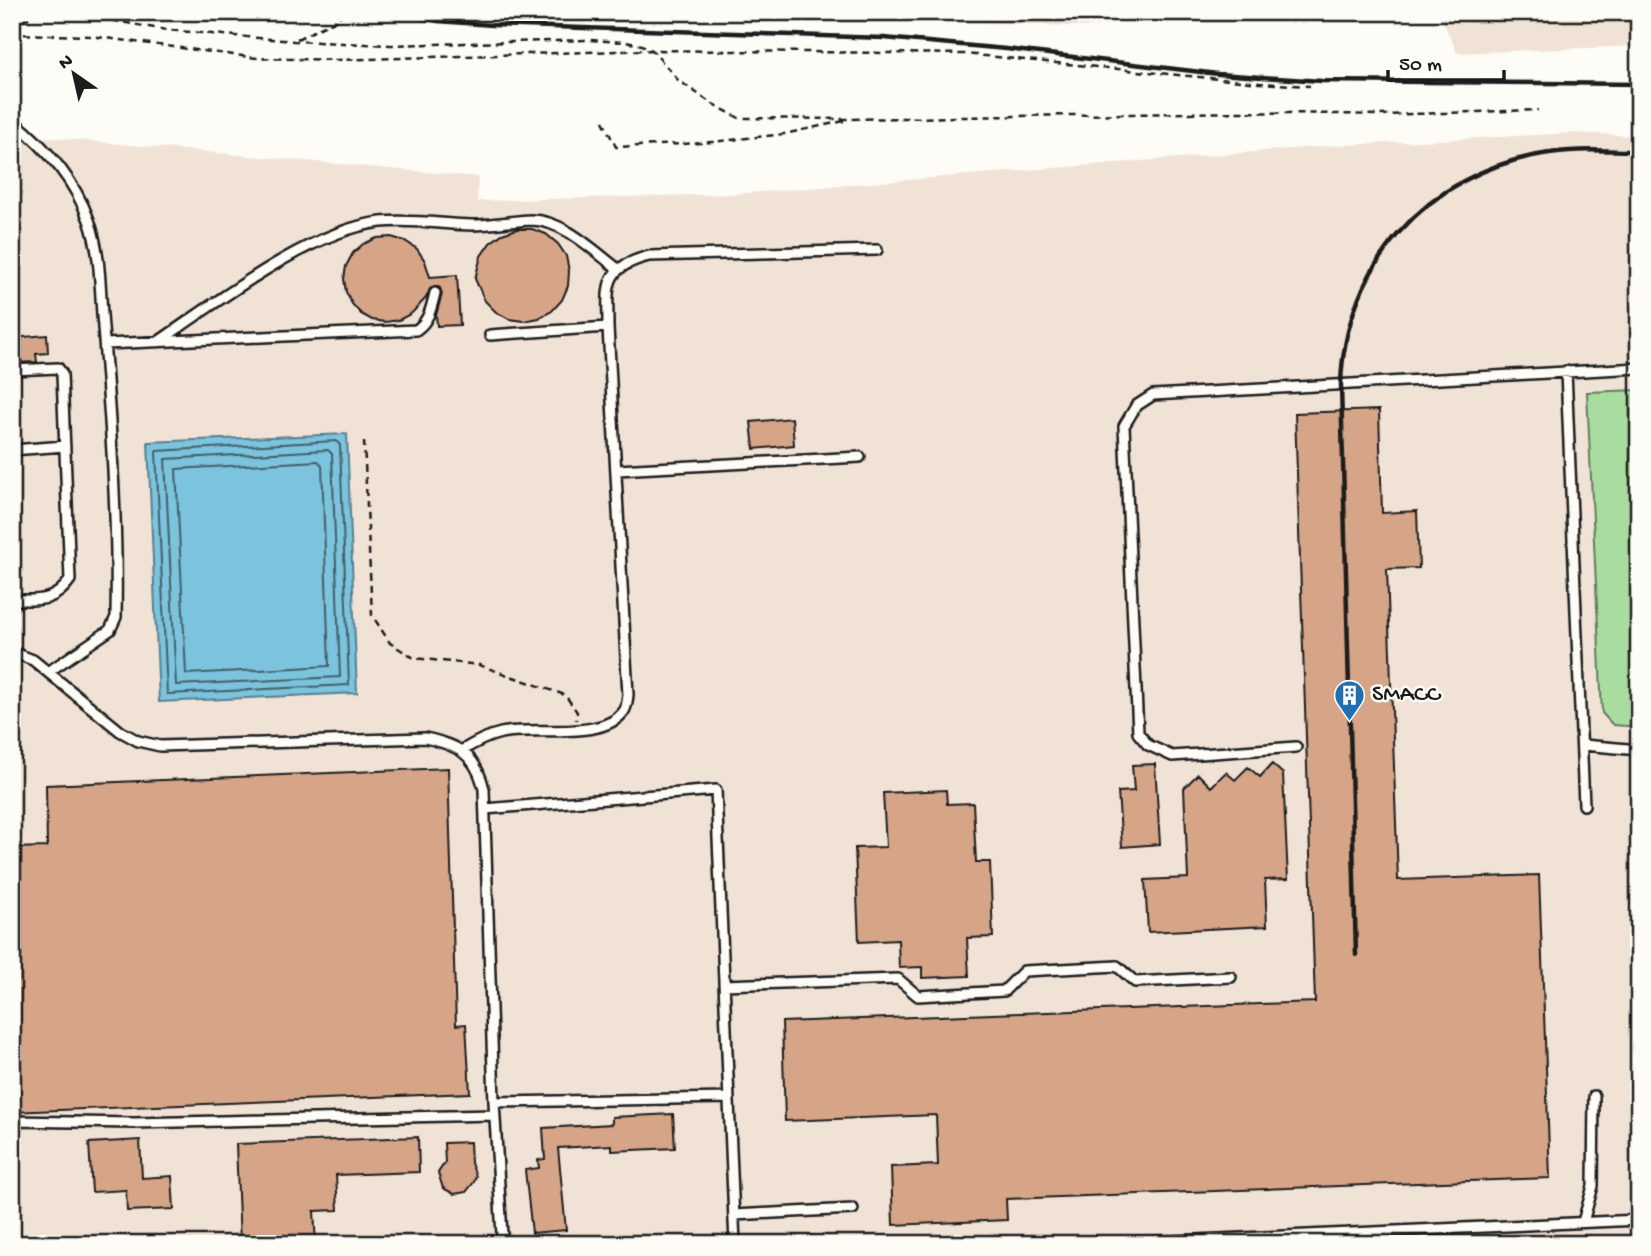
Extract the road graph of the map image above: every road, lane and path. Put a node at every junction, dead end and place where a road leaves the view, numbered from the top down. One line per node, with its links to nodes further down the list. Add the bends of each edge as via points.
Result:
1 (54, 12): 4 (path)
2 (65, 12): 6 (path, via 166,30)
3 (344, 12): 6 (path)
4 (12, 26)
5 (12, 34): 7 (path, via 90,36 257,58)
6 (294, 41): 7 (path, via 390,45 590,40 625,42)
7 (652, 50): 8 (path, via 965,54); 10 (path, via 678,80 739,118)
8 (1310, 86)
9 (1538, 110): 10 (path)
10 (849, 119): 12 (path, via 784,134 616,147)
11 (12, 120): 19 (lane, via 36,139 77,192 100,273)
12 (603, 121)
13 (877, 250): 14 (lane, via 649,256)
14 (618, 269): 16 (lane, via 608,290); 18 (lane, via 568,232 534,220 477,225 381,222 338,234 289,256)
15 (435, 293): 18 (lane, via 425,324 416,330)
16 (608, 327): 17 (lane); 27 (lane)
17 (490, 335)
18 (158, 342): 19 (lane)
19 (106, 344): 30 (lane, via 116,617 110,630)
20 (1639, 368): 22 (lane)
21 (12, 370): 24 (lane, via 58,368)
22 (1566, 371): 32 (lane); 33 (lane, via 1153,395 1136,406 1124,426 1138,733 1148,746 1172,756)
23 (363, 442): 31 (path, via 372,615 390,643 414,658 480,665 565,695 577,712)
24 (65, 446): 25 (lane); 28 (lane, via 70,580 62,592 41,601)
25 (12, 450)
26 (860, 457): 27 (lane)
27 (617, 470): 31 (lane, via 628,695 625,710 617,718)
28 (12, 600)
29 (12, 652): 30 (lane)
30 (48, 671): 35 (lane, via 120,731 160,746 425,738)
31 (575, 730): 35 (lane, via 502,733)
32 (1583, 745): 34 (lane); 36 (lane)
33 (1296, 747)
34 (1639, 750)
35 (461, 751): 37 (lane, via 480,773)
36 (1584, 806)
37 (485, 809): 39 (lane, via 716,790); 42 (lane)
38 (1231, 977): 39 (lane, via 1135,982 1117,966 1024,971 1004,991 918,996 898,979)
39 (724, 985): 41 (lane)
40 (1594, 1096): 48 (lane, via 1593,1186)
41 (729, 1098): 42 (lane); 46 (lane)
42 (494, 1102): 43 (lane)
43 (495, 1115): 44 (lane, via 134,1123); 51 (lane)
44 (12, 1121)
45 (853, 1209): 46 (lane)
46 (734, 1214): 52 (lane)
47 (1639, 1220): 48 (lane)
48 (1583, 1222): 53 (lane)
49 (12, 1241): 50 (lane)
50 (22, 1244)
51 (505, 1244)
52 (735, 1244)
53 (1105, 1244)

